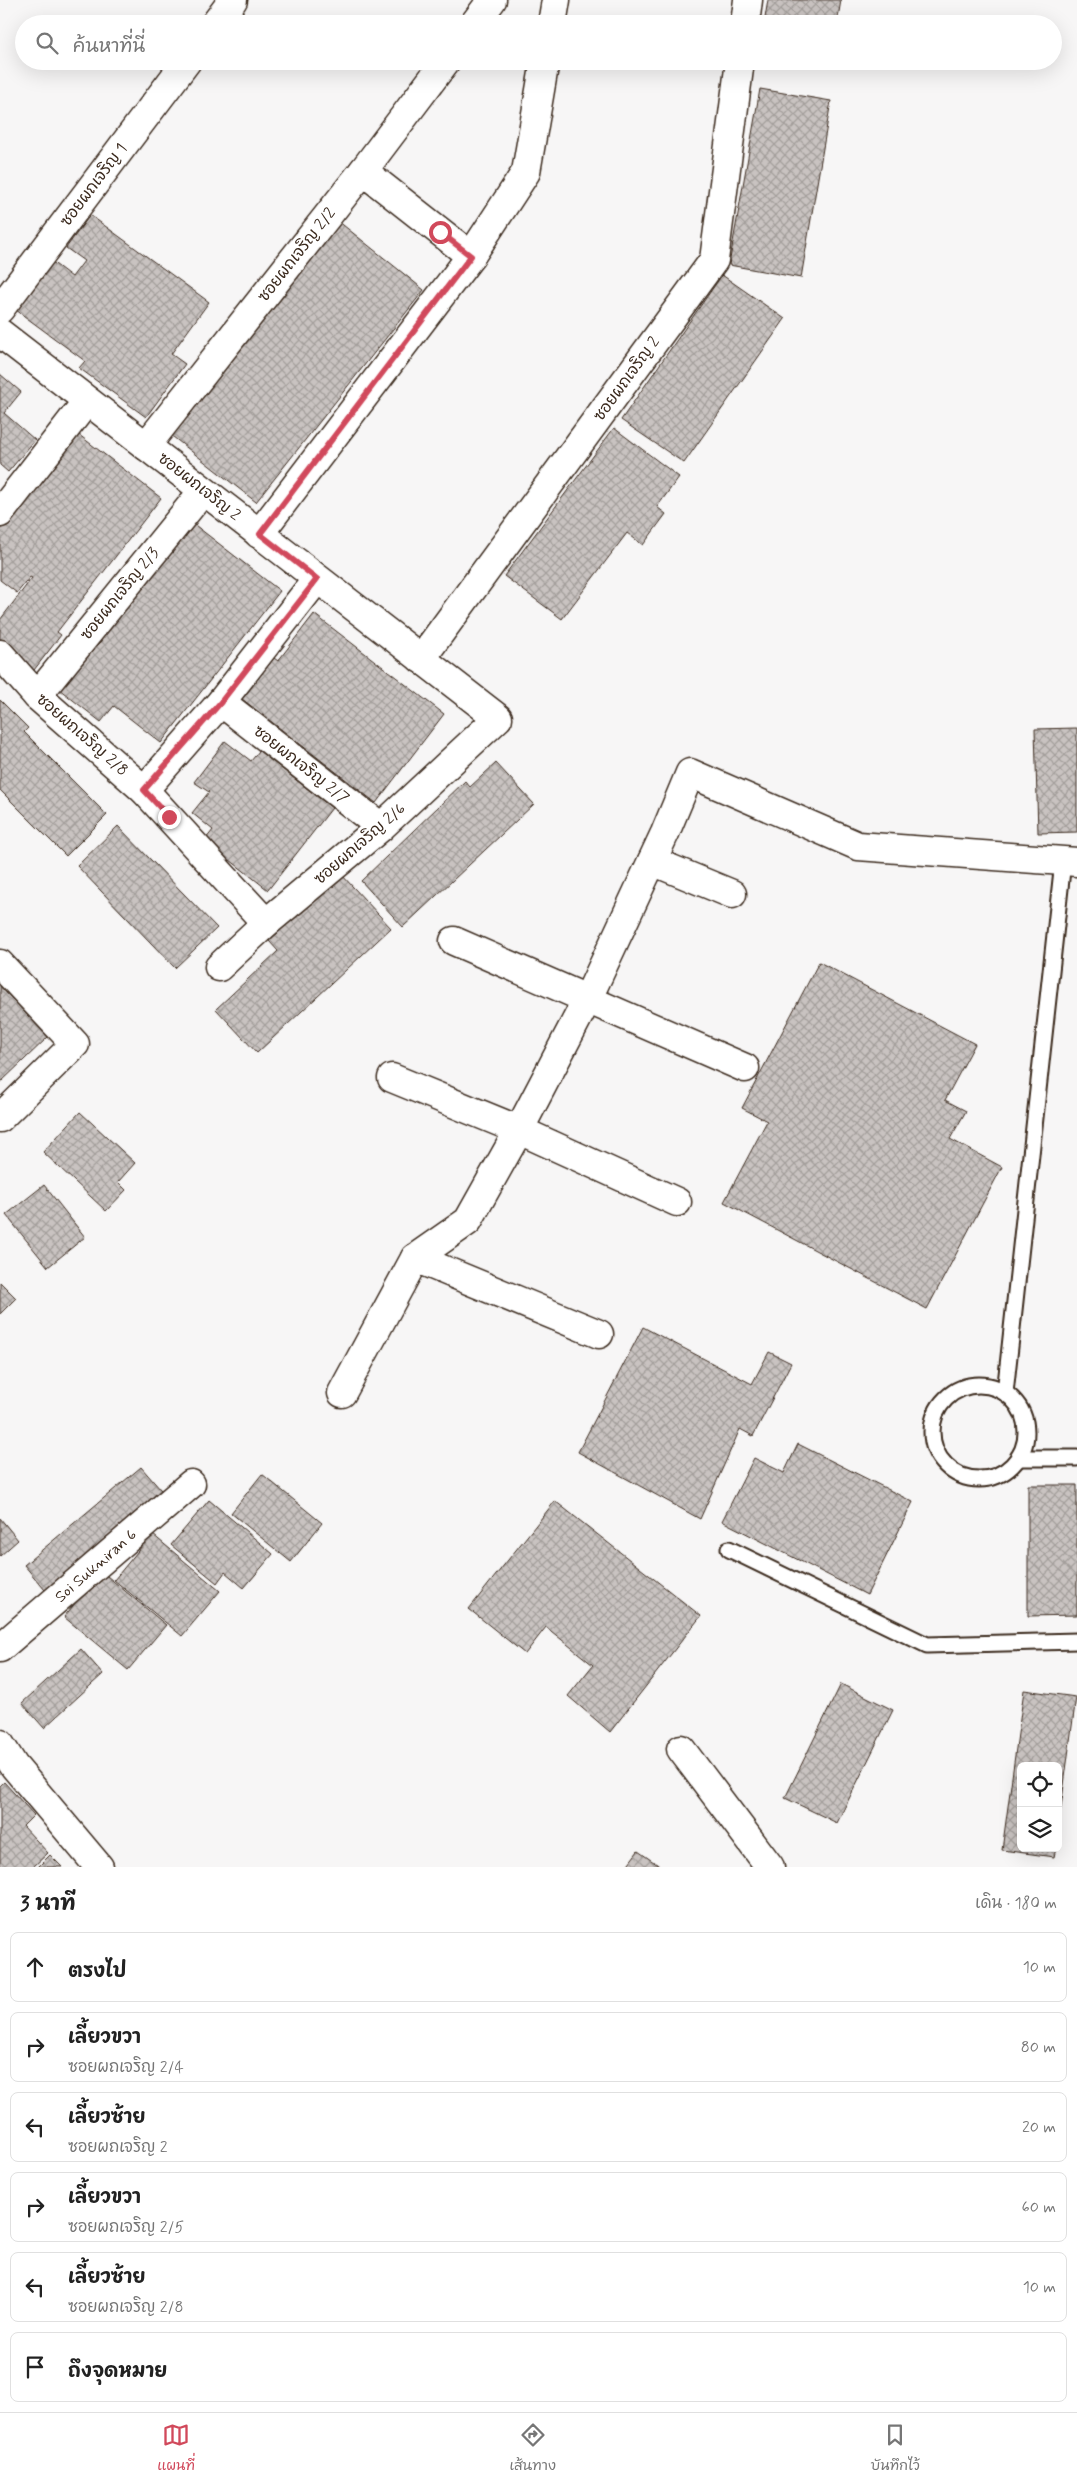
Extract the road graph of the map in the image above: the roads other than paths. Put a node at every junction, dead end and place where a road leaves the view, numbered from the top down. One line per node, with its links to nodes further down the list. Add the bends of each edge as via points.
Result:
1 (233, 0): 5 (street)
2 (492, 0): 6 (street)
3 (556, 0): 7 (street)
4 (748, 0): 8 (street)
5 (222, 15)
6 (481, 15)
7 (554, 15)
8 (746, 15)
9 (180, 70): 15 (street, ซอยผถเจริญ 1)
10 (439, 70): 13 (street, ซอยผถเจริญ 2/2)
11 (543, 70): 14 (street, via 526,172)
12 (739, 70): 24 (street, ซอยผถเจริญ 2, via 714,260)
13 (363, 171): 14 (street); 18 (street, ซอยผถเจริญ 2/2)
14 (471, 256): 21 (street)
15 (0, 309)
16 (0, 334): 17 (street, ซอยผถเจริญ 2)
17 (87, 401): 18 (street, ซอยผถเจริญ 2); 20 (street)
18 (146, 446): 19 (street, ซอยผถเจริญ 2)
19 (203, 491): 21 (street, ซอยผถเจริญ 2); 25 (street, ซอยผถเจริญ 2/3)
20 (0, 513)
21 (260, 534): 22 (street, ซอยผถเจริญ 2)
22 (317, 579): 24 (street, ซอยผถเจริญ 2); 26 (street)
23 (0, 654): 25 (street, ซอยผถเจริญ 2/8)
24 (421, 659): 27 (street, ซอยผถเจริญ 2)
25 (37, 696): 28 (street, ซอยผถเจริญ 2/8)
26 (221, 702): 28 (street); 29 (street, ซอยผถเจริญ 2/7)
27 (498, 718): 29 (street, ซอยผถเจริญ 2/6)
28 (144, 790): 33 (street, ซอยผถเจริญ 2/8)
29 (381, 827): 33 (street, ซอยผถเจริญ 2/6)
30 (652, 861): 31 (street, via 690,773 858,846); 32 (street); 37 (street)
31 (1070, 862): 46 (lane)
32 (732, 894)
33 (266, 923): 36 (street, ซอยผถเจริญ 2/6)
34 (454, 941): 37 (street)
35 (0, 964): 40 (street, via 75,1044)
36 (219, 967)
37 (588, 998): 38 (street); 41 (street)
38 (745, 1068)
39 (392, 1078): 41 (street)
40 (0, 1118)
41 (519, 1130): 42 (street); 43 (street, via 468,1221)
42 (677, 1202)
43 (415, 1258): 44 (street); 45 (street)
44 (599, 1334)
45 (342, 1393)
46 (1005, 1393): 47 (lane, via 1016,1402 1023,1415 1025,1444); 47 (lane, via 992,1386 977,1385 950,1395 940,1406 932,1434 942,1461 966,1477 996,1476)
47 (1018, 1458): 48 (lane)
48 (1077, 1458)
49 (191, 1484): 52 (street, Soi Sukniran 6)
50 (729, 1549): 51 (lane, via 927,1646)
51 (1077, 1641)
52 (0, 1648)
53 (0, 1744): 55 (street)
54 (681, 1750): 57 (street)
55 (7, 1772): 56 (street)
56 (99, 1867)
57 (770, 1867)

